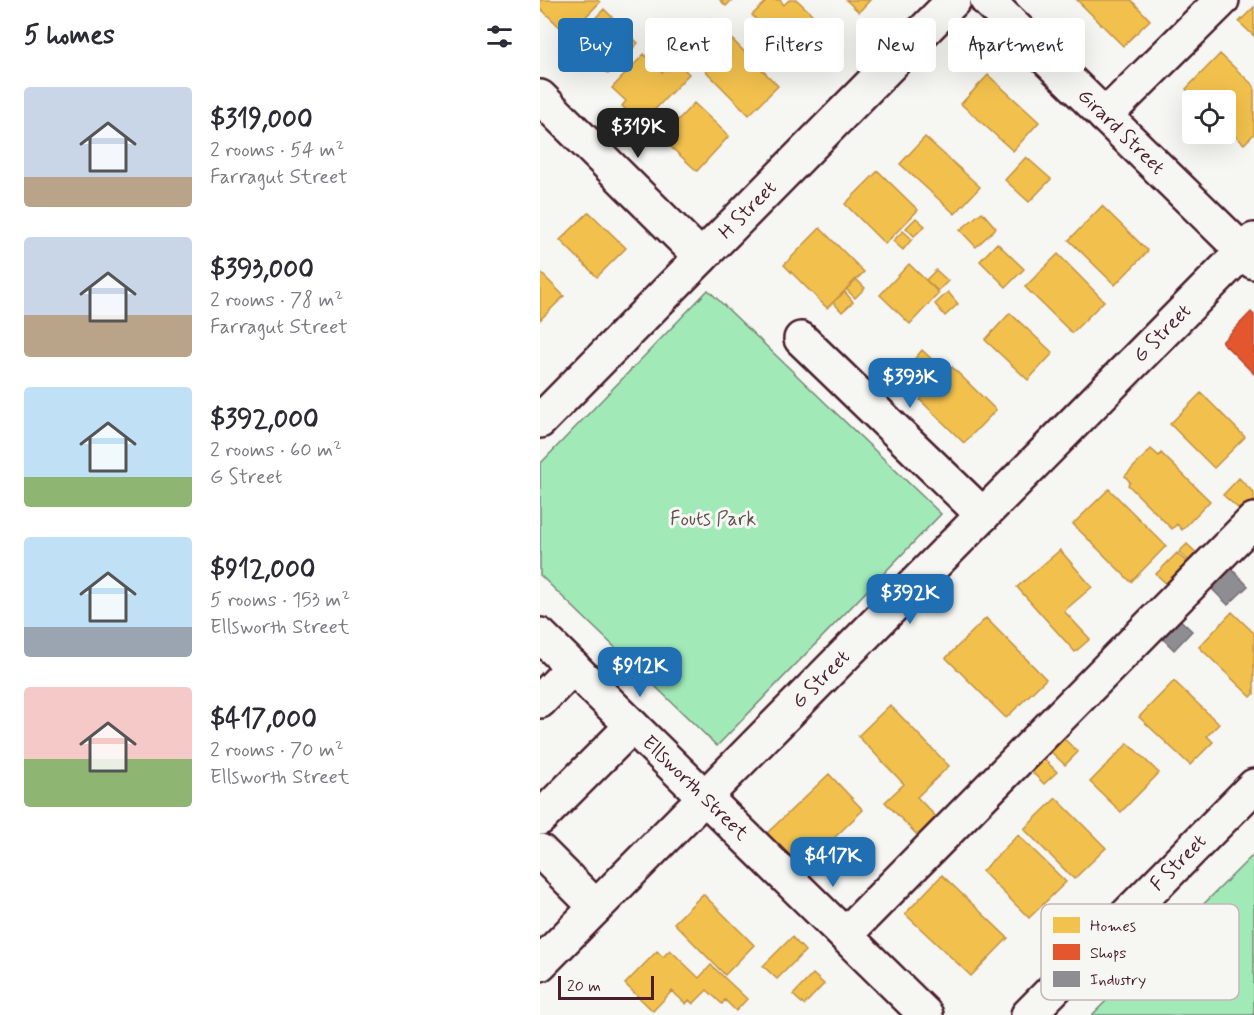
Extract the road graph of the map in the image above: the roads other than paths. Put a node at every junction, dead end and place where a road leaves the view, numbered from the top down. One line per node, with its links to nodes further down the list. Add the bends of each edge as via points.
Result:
1 (954, 0): 7 (street, H Street)
2 (987, 0): 5 (street, Girard Street)
3 (1222, 0): 5 (street)
4 (540, 98): 7 (street)
5 (1105, 116): 6 (street, Girard Street)
6 (1250, 251): 10 (street, G Street)
7 (701, 257): 9 (street, H Street)
8 (801, 339): 10 (street)
9 (540, 421)
10 (982, 515): 17 (street, G Street)
11 (1254, 520): 22 (street)
12 (540, 634): 13 (street, Ellsworth Street)
13 (573, 668): 14 (street); 15 (street, Ellsworth Street)
14 (540, 701)
15 (632, 726): 17 (street, Ellsworth Street); 18 (street)
16 (1254, 786): 20 (street, F Street)
17 (705, 797): 21 (street, G Street); 22 (street, Ellsworth Street)
18 (540, 818)
19 (540, 851): 21 (street)
20 (1138, 904)
21 (596, 907): 23 (street, G Street)
22 (844, 935): 25 (street, Ellsworth Street)
23 (540, 964)
24 (1043, 1000): 26 (street, F Street)
25 (926, 1015)
26 (1028, 1015)

